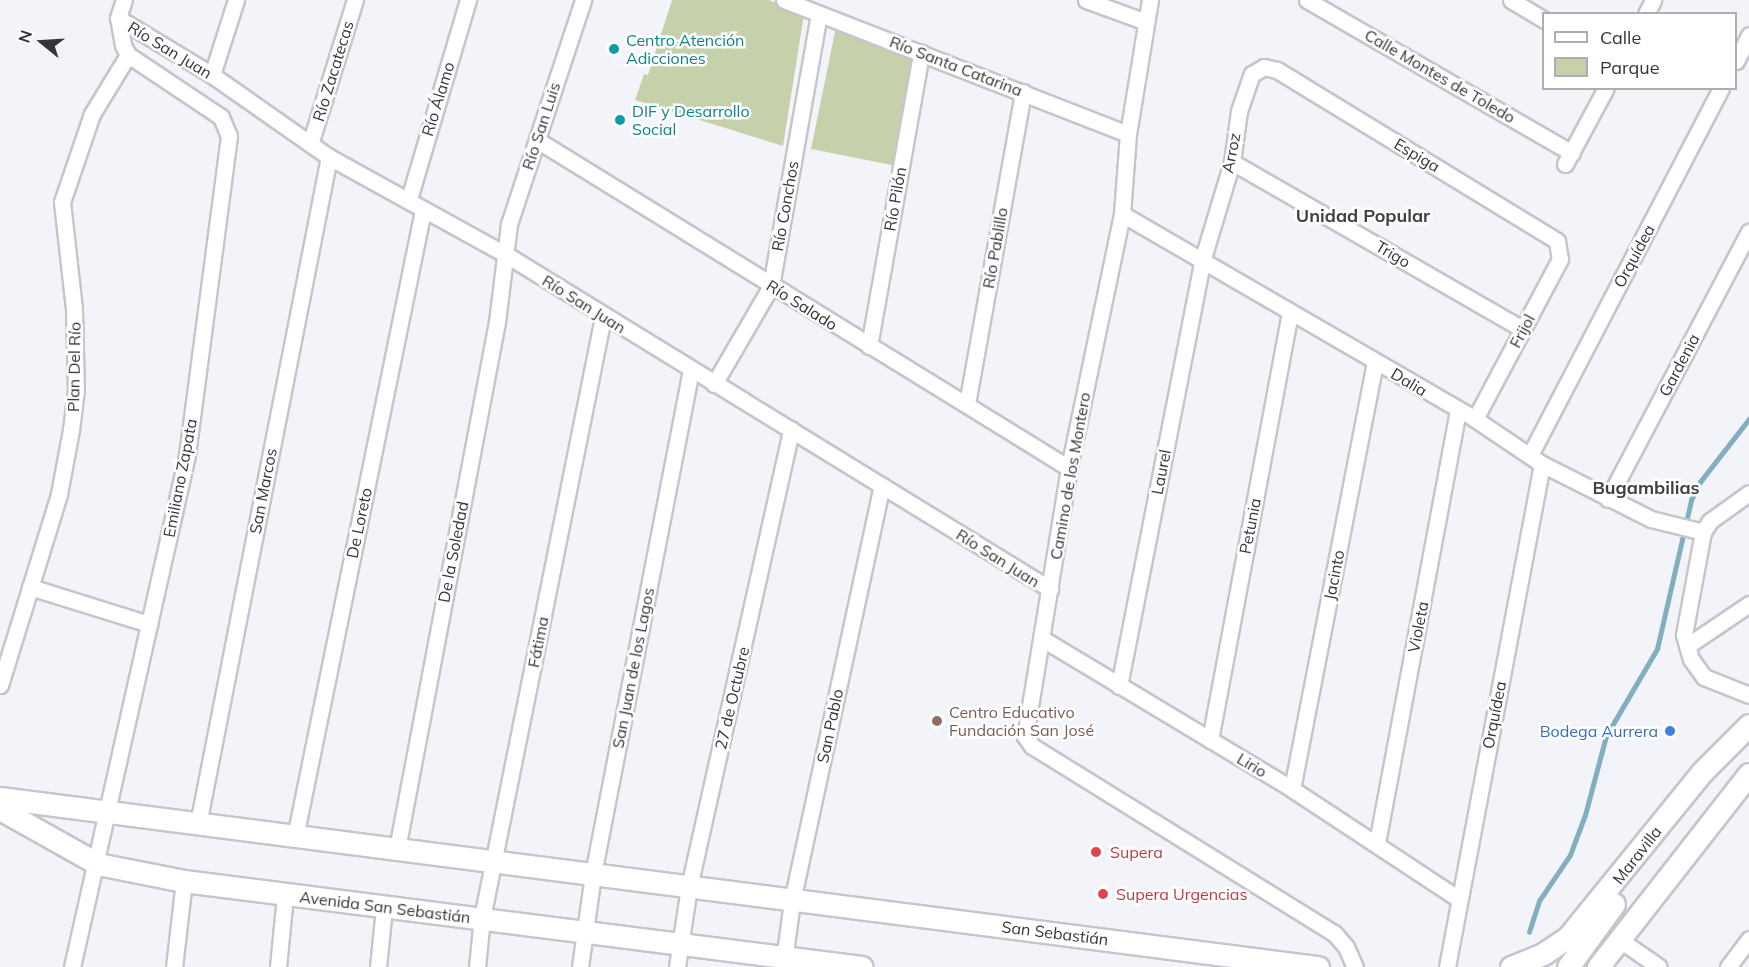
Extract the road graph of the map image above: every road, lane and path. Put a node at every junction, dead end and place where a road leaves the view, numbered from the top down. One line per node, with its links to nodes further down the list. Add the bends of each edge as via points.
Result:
1 (124, 0): 12 (street)
2 (236, 0): 20 (street)
3 (355, 0): 26 (street, Río Zacatecas)
4 (468, 0): 29 (street, Río Álamo)
5 (583, 0): 25 (street, Río San Luis)
6 (784, 0): 11 (street, Río Santa Catarina)
7 (1086, 0): 14 (street)
8 (1150, 0): 14 (street, Camino de los Montero)
9 (1307, 0): 21 (street, Calle Montes de Toledo, via 1569,158)
10 (1511, 0): 13 (street)
11 (819, 14): 16 (street, Río Santa Catarina); 36 (street, Río Conchos)
12 (118, 18): 17 (street, via 120,35); 20 (street, Río San Juan)
13 (1542, 19)
14 (1146, 22): 24 (street, Camino de los Montero)
15 (1749, 35): 18 (street)
16 (921, 53): 23 (street, Río Santa Catarina); 40 (street, Río Pilón)
17 (129, 54): 54 (street, Plan Del Río, via 92,114 62,202 75,309 76,392 59,494); 57 (street, Emiliano Zapata, via 221,117 229,136 187,455)
18 (1737, 59)
19 (1277, 70): 28 (street, Arroz, via 1264,68 1248,80); 33 (street, Espiga)
20 (212, 75): 26 (street, Río San Juan)
21 (1605, 90)
22 (1720, 90): 48 (street, Orquídea)
23 (1023, 92): 24 (street, Río Santa Catarina); 44 (street, Río Pablillo)
24 (1128, 134): 31 (street, Camino de los Montero)
25 (537, 140): 34 (street, Río San Luis, via 509,224); 36 (street, Río Salado)
26 (311, 141): 27 (street, Río San Juan)
27 (329, 157): 29 (street, Río San Juan); 70 (street, San Marcos)
28 (1232, 162): 35 (street, Arroz); 39 (street, Trigo)
29 (409, 199): 30 (street, Río San Juan)
30 (423, 210): 34 (street, Río San Juan); 71 (street, De Loreto)
31 (1122, 214): 35 (street, Dalia); 49 (street, Camino de los Montero)
32 (1749, 232): 52 (street, Gardenia)
33 (1557, 241): 39 (street, Frijol, via 1560,259)
34 (505, 254): 38 (street, Río San Juan); 73 (street, De la Soledad, via 497,322)
35 (1203, 258): 37 (street, Dalia); 61 (street, Laurel)
36 (771, 286): 40 (street, Río Salado); 43 (street, Río Conchos)
37 (1290, 312): 41 (street, Dalia); 64 (street, Petunia)
38 (603, 317): 42 (street, Río San Juan); 75 (street, Fátima)
39 (1523, 329): 46 (street, Frijol)
40 (869, 346): 44 (street, Río Salado)
41 (1375, 362): 45 (street, Dalia); 66 (street, Jacinto)
42 (691, 370): 43 (street, Río San Juan); 77 (street, San Juan de los Lagos)
43 (714, 384): 47 (street, Río San Juan)
44 (967, 405): 49 (street, Río Salado)
45 (1458, 411): 46 (street, Dalia); 72 (street, Violeta)
46 (1475, 419): 48 (street, Dalia)
47 (791, 429): 50 (street, Río San Juan); 79 (street, 27 de Octubre)
48 (1536, 459): 52 (street, Dalia); 81 (street, Orquídea)
49 (1069, 468): 55 (street, Camino de los Montero)
50 (882, 486): 55 (street, Río San Juan); 82 (street, San Pablo)
51 (1749, 493): 53 (street)
52 (1608, 499): 53 (street, Dalia, via 1667,525)
53 (1700, 531): 59 (street, via 1684,635)
54 (30, 587): 57 (street); 60 (street, Plan Del Río)
55 (1050, 590): 58 (street, Camino de los Montero)
56 (1749, 604): 59 (street)
57 (149, 624): 69 (street, Emiliano Zapata)
58 (1041, 639): 61 (street, Lirio); 100 (street, Camino de los Montero, via 1024,729 1027,741 1334,933)
59 (1687, 646): 62 (street, via 1704,677)
60 (0, 685)
61 (1119, 686): 64 (street, Lirio)
62 (1749, 695)
63 (1749, 725): 74 (main road, Maravilla, via 1703,771)
64 (1210, 740): 66 (street, Lirio)
65 (1749, 774): 87 (main road)
66 (1292, 789): 72 (street, Lirio)
67 (0, 798): 69 (main road)
68 (0, 809): 76 (main road, Avenida San Sebastián)
69 (109, 812): 70 (main road); 76 (street, Emiliano Zapata)
70 (198, 824): 71 (main road)
71 (295, 837): 73 (main road)
72 (1377, 843): 81 (street, Lirio)
73 (397, 849): 75 (main road)
74 (1632, 860): 102 (main road, Maravilla, via 1568,938); 103 (main road, via 1624,889)
75 (494, 862): 77 (main road); 84 (street, Fátima)
76 (98, 864): 78 (main road, Avenida San Sebastián); 91 (street, Emiliano Zapata)
77 (593, 874): 79 (main road); 85 (street, San Juan de los Lagos)
78 (184, 881): 80 (main road, Avenida San Sebastián); 92 (street)
79 (689, 887): 82 (main road); 88 (street, 27 de Octubre)
80 (285, 895): 83 (main road, Avenida San Sebastián); 93 (street)
81 (1459, 899): 101 (street, Orquídea)
82 (792, 902): 89 (street, San Pablo); 90 (main road, San Sebastián, via 1135,943)
83 (384, 908): 84 (main road, Avenida San Sebastián); 94 (street)
84 (482, 918): 85 (main road, Avenida San Sebastián); 95 (street, Fátima)
85 (584, 931): 88 (main road, Avenida San Sebastián); 96 (street, San Juan de los Lagos)
86 (1749, 939): 106 (street)
87 (1620, 940): 104 (main road); 105 (street)
88 (679, 945): 89 (main road, Avenida San Sebastián); 97 (street, 27 de Octubre)
89 (784, 962): 98 (main road)
90 (1231, 963): 99 (main road, San Sebastián)
91 (72, 967)
92 (174, 967)
93 (278, 967)
94 (378, 967)
95 (477, 967)
96 (580, 967)
97 (677, 967)
98 (862, 967)
99 (1318, 967)
100 (1355, 967)
101 (1447, 967)
102 (1511, 967)
103 (1568, 967)
104 (1598, 967)
105 (1659, 967)
106 (1728, 967)

